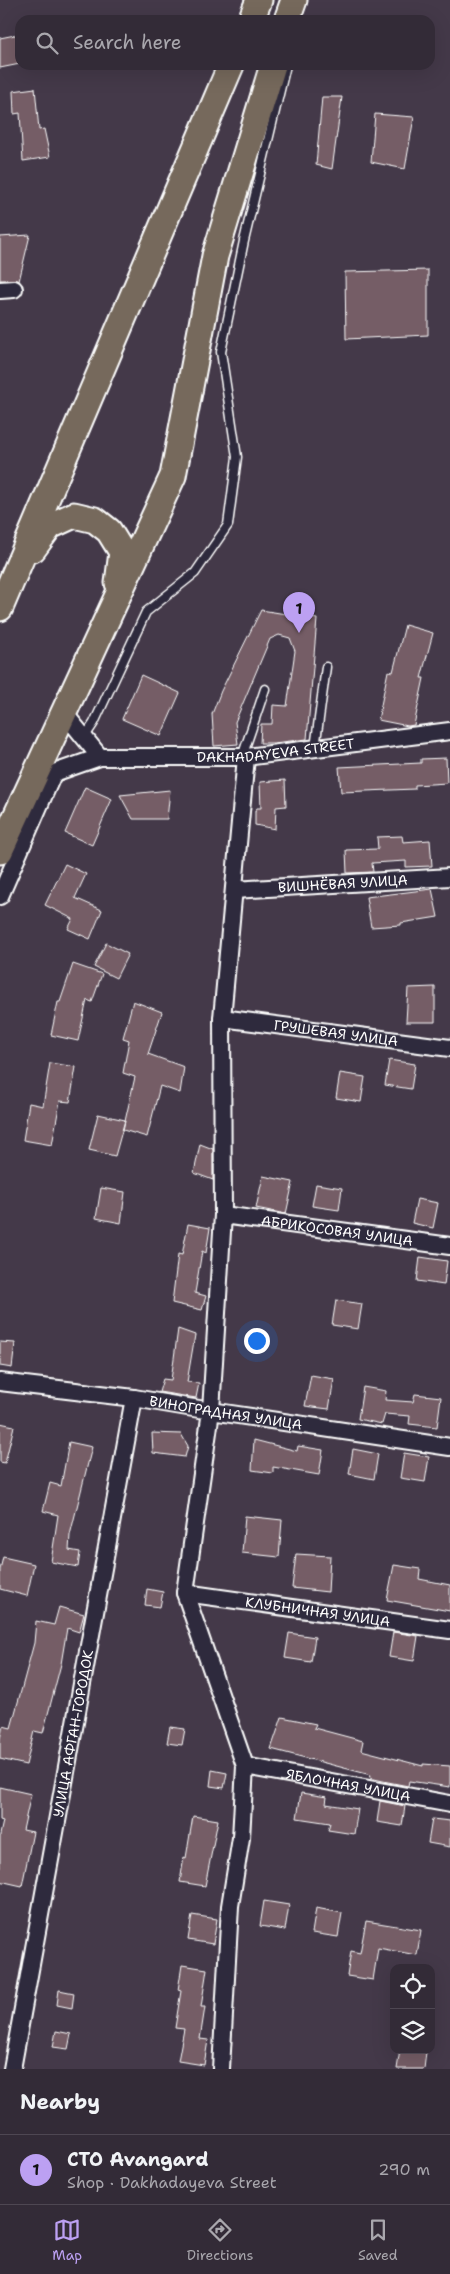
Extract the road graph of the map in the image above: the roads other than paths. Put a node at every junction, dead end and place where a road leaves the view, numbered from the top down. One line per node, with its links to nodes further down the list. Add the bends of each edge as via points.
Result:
1 (259, 0): 3 (main road)
2 (294, 0): 4 (main road)
3 (253, 15)
4 (289, 15)
5 (229, 70): 8 (main road)
6 (272, 70): 9 (main road, via 216,256 173,476)
7 (285, 70): 15 (lane, via 221,352 237,457 228,525 195,573 146,612)
8 (17, 570): 9 (main road, via 50,526 74,515 95,520 109,531 122,552); 10 (main road)
9 (114, 605): 13 (main road)
10 (0, 608)
11 (326, 667): 16 (lane)
12 (265, 689): 18 (lane)
13 (65, 714): 15 (street); 19 (main road)
14 (450, 730): 16 (street, DAKHADAYEVA STREET)
15 (84, 738): 17 (street)
16 (315, 748): 18 (street, DAKHADAYEVA STREET)
17 (100, 757): 18 (street, DAKHADAYEVA STREET); 19 (street, DAKHADAYEVA STREET)
18 (244, 757): 22 (street)
19 (43, 777): 20 (main road); 23 (street)
20 (0, 851)
21 (450, 877): 22 (street, ВИШНЁВАЯ УЛИЦА)
22 (234, 890): 24 (street)
23 (0, 896)
24 (222, 1018): 25 (street, ГРУШЕВАЯ УЛИЦА); 26 (street)
25 (450, 1048)
26 (224, 1215): 27 (street, АБРИКОСОВАЯ УЛИЦА); 30 (street)
27 (450, 1246)
28 (0, 1382): 29 (street, ВИНОГРАДНАЯ УЛИЦА)
29 (134, 1398): 30 (street, ВИНОГРАДНАЯ УЛИЦА); 36 (street, УЛИЦА АФГАН-ГОРОДОК)
30 (211, 1412): 31 (street, ВИНОГРАДНАЯ УЛИЦА); 32 (street)
31 (450, 1447)
32 (185, 1593): 33 (street, КЛУБНИЧНАЯ УЛИЦА); 34 (street)
33 (450, 1630)
34 (245, 1766): 35 (street, ЯБЛОЧНАЯ УЛИЦА); 37 (street, via 241,1838 230,1906)
35 (450, 1804)
36 (12, 2069)
37 (221, 2069)

